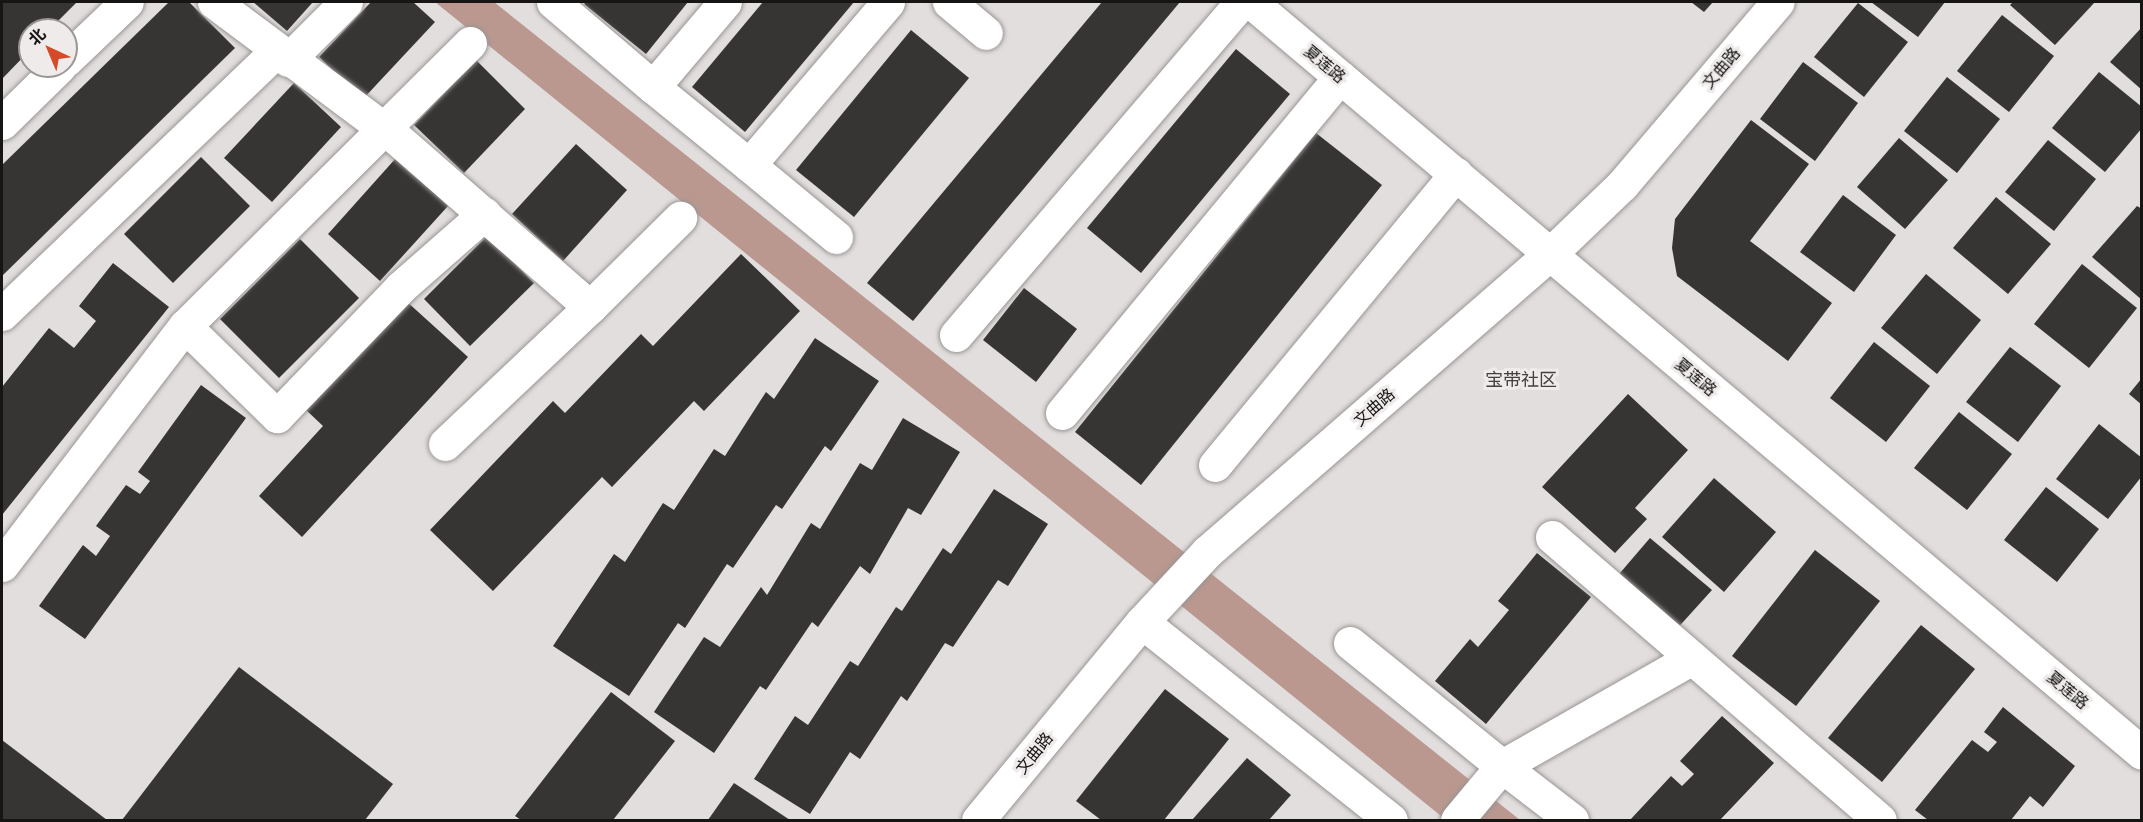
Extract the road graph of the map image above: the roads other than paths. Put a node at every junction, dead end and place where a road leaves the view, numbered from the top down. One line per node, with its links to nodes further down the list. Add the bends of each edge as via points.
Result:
1 (127, 2): 13 (street)
2 (214, 2): 14 (street)
3 (346, 2): 14 (street)
4 (553, 2): 17 (street)
5 (725, 2): 17 (street)
6 (888, 2): 20 (street)
7 (949, 2): 11 (street)
8 (1241, 2): 29 (street)
9 (1251, 2): 15 (street, 夏莲路)
10 (1778, 2): 25 (street, 文曲路, via 1622,185)
11 (986, 33)
12 (470, 43): 19 (street)
13 (78, 49)
14 (282, 55): 19 (street); 27 (street)
15 (1340, 77): 21 (street, 夏莲路); 30 (street)
16 (48, 78): 18 (street)
17 (653, 87): 20 (street)
18 (2, 123)
19 (383, 129): 22 (street); 28 (street)
20 (749, 165): 24 (street)
21 (1456, 174): 25 (street, 夏莲路); 32 (street)
22 (484, 214): 26 (street); 28 (street, via 401,287 277,416)
23 (680, 218): 26 (street)
24 (836, 237)
25 (1550, 254): 35 (street, 文曲路, via 1207,552); 38 (street, 夏莲路)
26 (590, 307): 31 (street)
27 (2, 314)
28 (185, 326): 34 (street)
29 (956, 335)
30 (1062, 414)
31 (445, 444)
32 (1215, 465)
33 (1552, 537): 37 (street)
34 (2, 565)
35 (1149, 614): 40 (street, 文曲路); 41 (street)
36 (1350, 643): 39 (street)
37 (1690, 659): 39 (street); 44 (street)
38 (2142, 753)
39 (1495, 774): 42 (street); 43 (street)
40 (978, 820)
41 (1390, 820)
42 (1456, 820)
43 (1572, 820)
44 (1880, 820)

